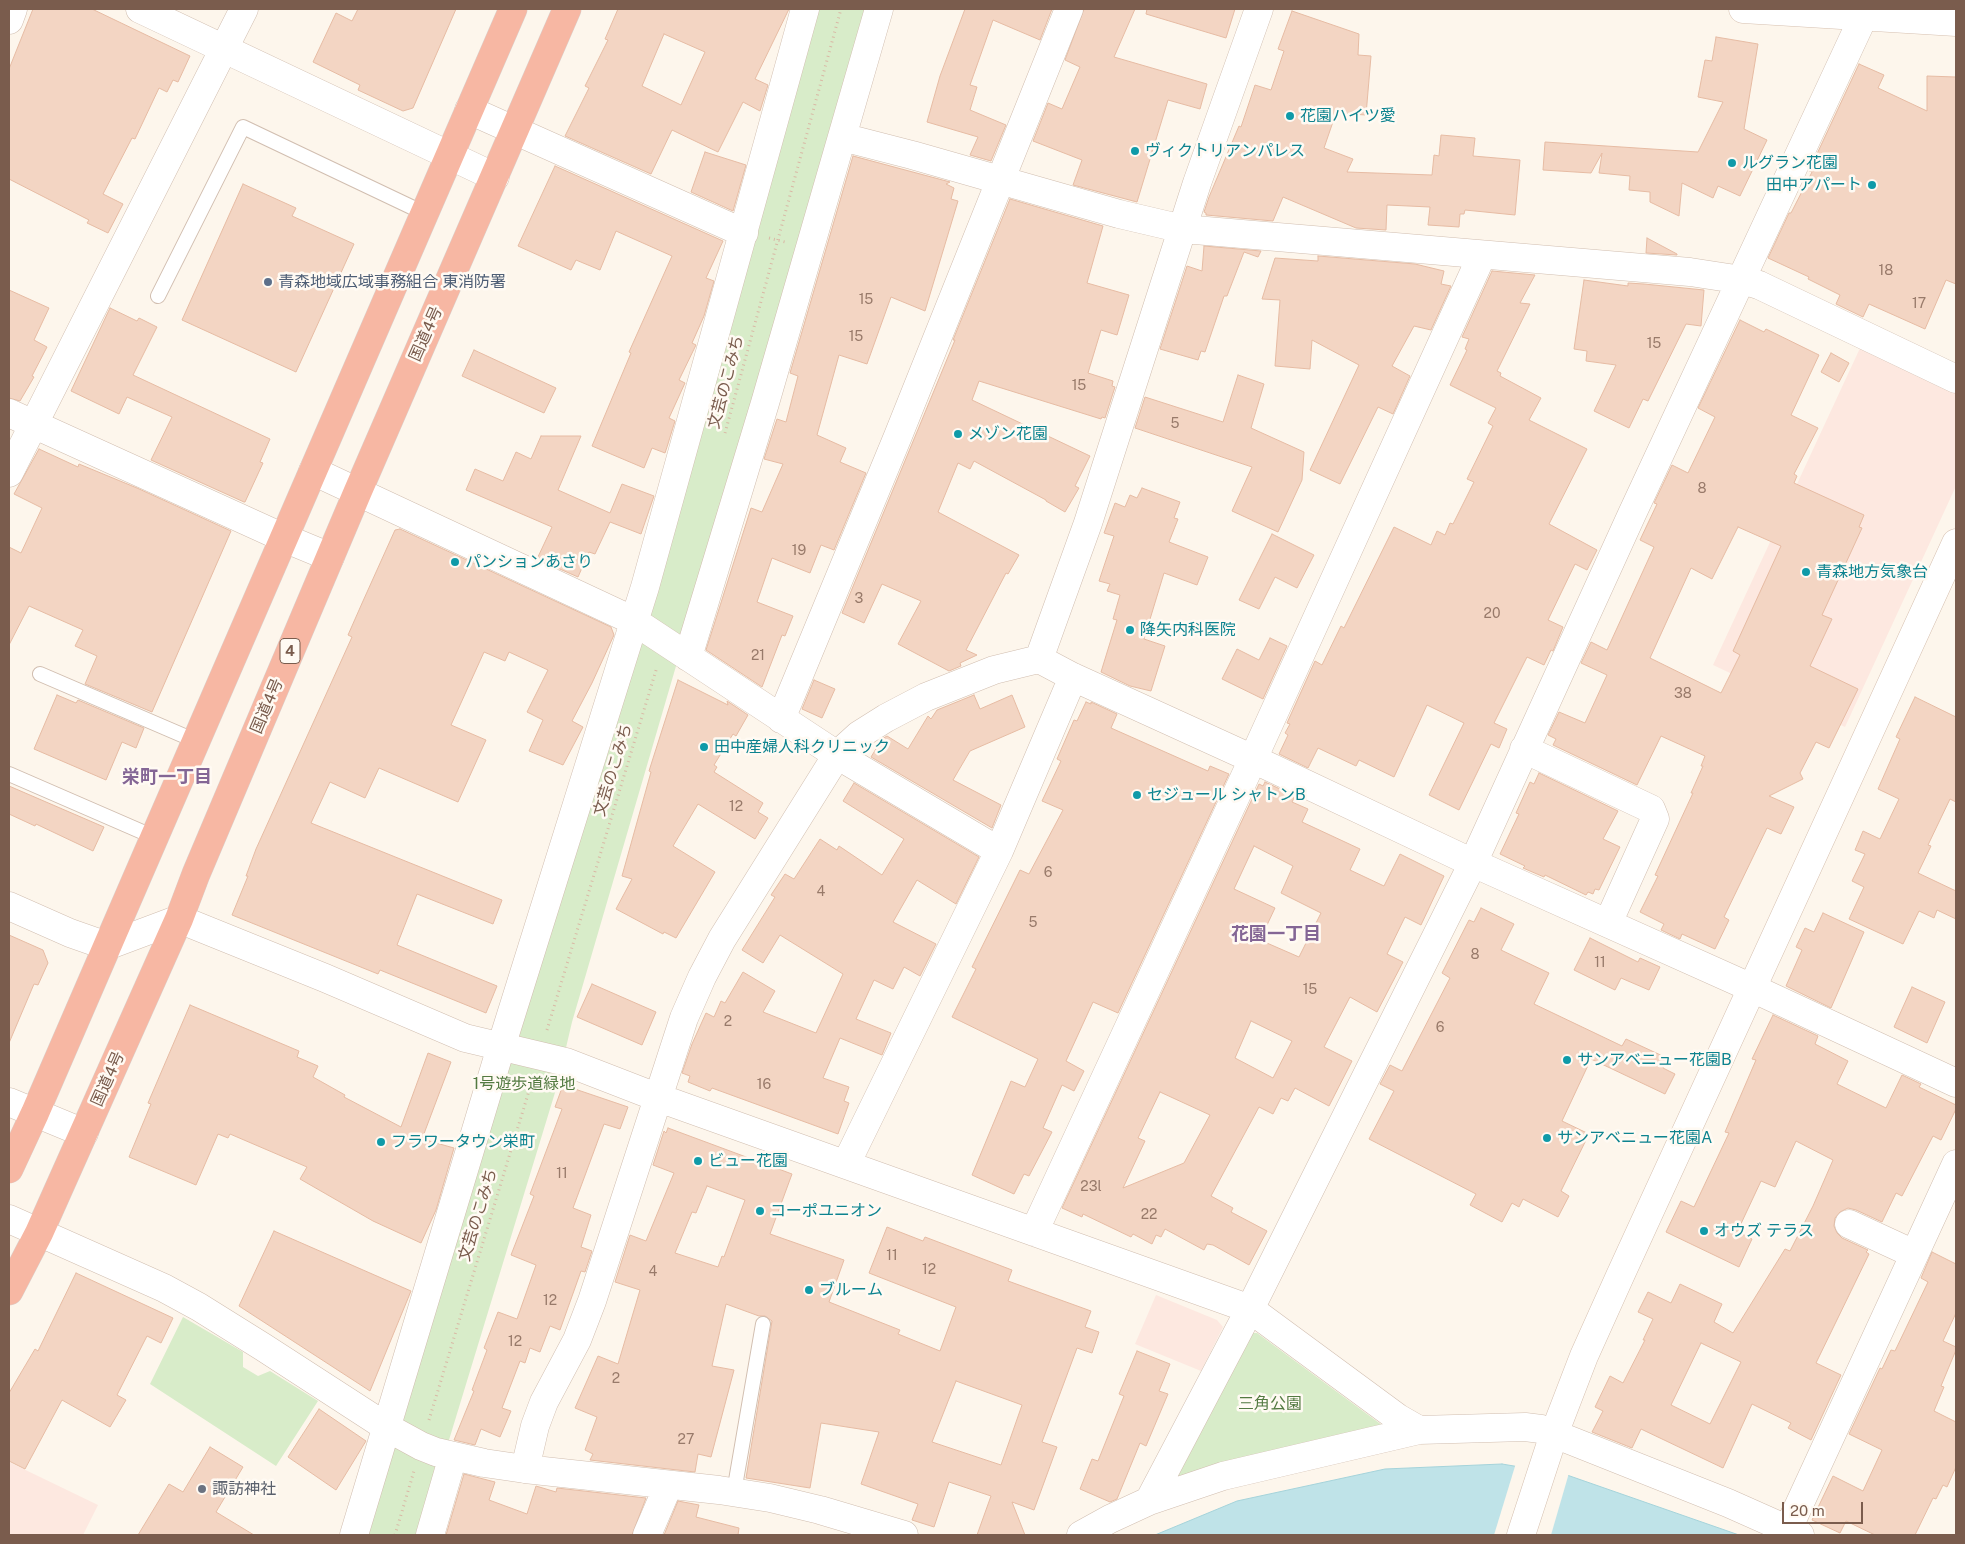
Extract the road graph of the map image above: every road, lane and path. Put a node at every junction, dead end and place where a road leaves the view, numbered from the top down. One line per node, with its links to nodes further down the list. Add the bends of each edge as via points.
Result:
1 (13, 9): 13 (street)
2 (244, 9): 15 (street)
3 (513, 9): 16 (highway)
4 (567, 9): 17 (highway, 国道4号 / 4)
5 (805, 9): 24 (street)
6 (841, 9): 25 (path, 文芸のこみち)
7 (879, 9): 18 (street)
8 (1069, 9): 21 (street)
9 (1259, 9): 23 (street)
10 (1743, 9): 12 (street)
11 (145, 10): 15 (street)
12 (1865, 13): 14 (street); 28 (street)
13 (9, 20)
14 (1956, 22)
15 (223, 48): 19 (street); 32 (street)
16 (469, 110): 17 (street); 19 (highway)
17 (515, 131): 20 (highway, 国道4号 / 4); 24 (street)
18 (842, 138): 21 (street); 26 (street)
19 (449, 157): 20 (street); 22 (highway)
20 (495, 177): 36 (highway, 国道4号 / 4)
21 (1000, 180): 23 (street); 46 (street)
22 (424, 212): 29 (lane, via 243,127); 34 (highway)
23 (1183, 229): 27 (street); 43 (street, via 1088,523)
24 (744, 233): 25 (path); 40 (street)
25 (778, 240): 26 (path); 33 (path, 文芸のこみち)
26 (810, 247): 42 (street)
27 (1482, 255): 28 (street, via 1690,272); 50 (street)
28 (1742, 280): 30 (street); 48 (street)
29 (158, 296)
30 (1956, 378)
31 (9, 413): 32 (street)
32 (34, 424): 35 (street); 37 (street)
33 (723, 439)
34 (313, 471): 36 (street); 37 (highway)
35 (9, 473)
36 (358, 492): 39 (highway, 国道4号 / 4); 40 (street)
37 (284, 538): 39 (street); 47 (highway)
38 (1956, 543): 59 (street)
39 (330, 557): 56 (highway, 国道4号 / 4)
40 (634, 621): 41 (street); 60 (street)
41 (665, 641): 42 (street); 61 (path, 文芸のこみち)
42 (688, 657): 46 (street)
43 (1039, 659): 45 (street); 49 (street, via 994,670 926,698 872,727)
44 (40, 674): 47 (lane)
45 (1073, 677): 50 (street); 53 (street)
46 (781, 719): 49 (street)
47 (196, 741): 52 (highway)
48 (1524, 750): 54 (street); 57 (street, via 1651,809 1655,819)
49 (837, 755): 53 (street); 63 (street, via 727,931 702,977 684,1018)
50 (1253, 759): 54 (street); 72 (street)
51 (9, 774): 52 (lane)
52 (154, 837): 58 (highway)
53 (999, 851): 67 (street)
54 (1473, 863): 57 (street); 76 (street)
55 (9, 906): 58 (street)
56 (178, 919): 58 (street); 60 (street, via 465,1038); 66 (highway, 国道4号 / 4)
57 (1608, 923): 59 (street)
58 (107, 946): 65 (highway)
59 (1752, 988): 62 (street); 80 (street, via 1584,1356)
60 (501, 1048): 61 (street); 78 (street)
61 (540, 1055): 63 (street); 81 (path, 文芸のこみち)
62 (1956, 1083)
63 (658, 1098): 67 (street); 83 (street, via 592,1301 577,1340 544,1402)
64 (9, 1102): 65 (street)
65 (36, 1113): 66 (street); 69 (highway)
66 (84, 1133): 73 (highway, 国道4号 / 4)
67 (846, 1164): 72 (street)
68 (1956, 1164): 74 (street)
69 (9, 1169)
70 (9, 1219): 73 (street)
71 (1849, 1224): 74 (street)
72 (1034, 1232): 76 (street)
73 (39, 1233): 75 (highway, 国道4号 / 4); 78 (street, via 164,1288 199,1307)
74 (1914, 1254): 87 (street)
75 (10, 1284)
76 (1250, 1309): 79 (street); 86 (street)
77 (763, 1324): 85 (lane)
78 (388, 1428): 81 (street); 88 (street)
79 (1419, 1430): 80 (street, via 1525,1427); 86 (street, via 1223,1476)
80 (1551, 1442): 87 (street, via 1728,1503); 94 (street)
81 (421, 1446): 82 (street); 89 (path, 文芸のこみち)
82 (453, 1456): 83 (street); 90 (street)
83 (525, 1469): 84 (street)
84 (668, 1486): 85 (street); 91 (street)
85 (734, 1492): 92 (street, via 820,1510)
86 (1149, 1501): 93 (street)
87 (1794, 1532)
88 (354, 1535)
89 (395, 1535)
90 (430, 1535)
91 (647, 1535)
92 (904, 1535)
93 (1081, 1535)
94 (1521, 1535)

